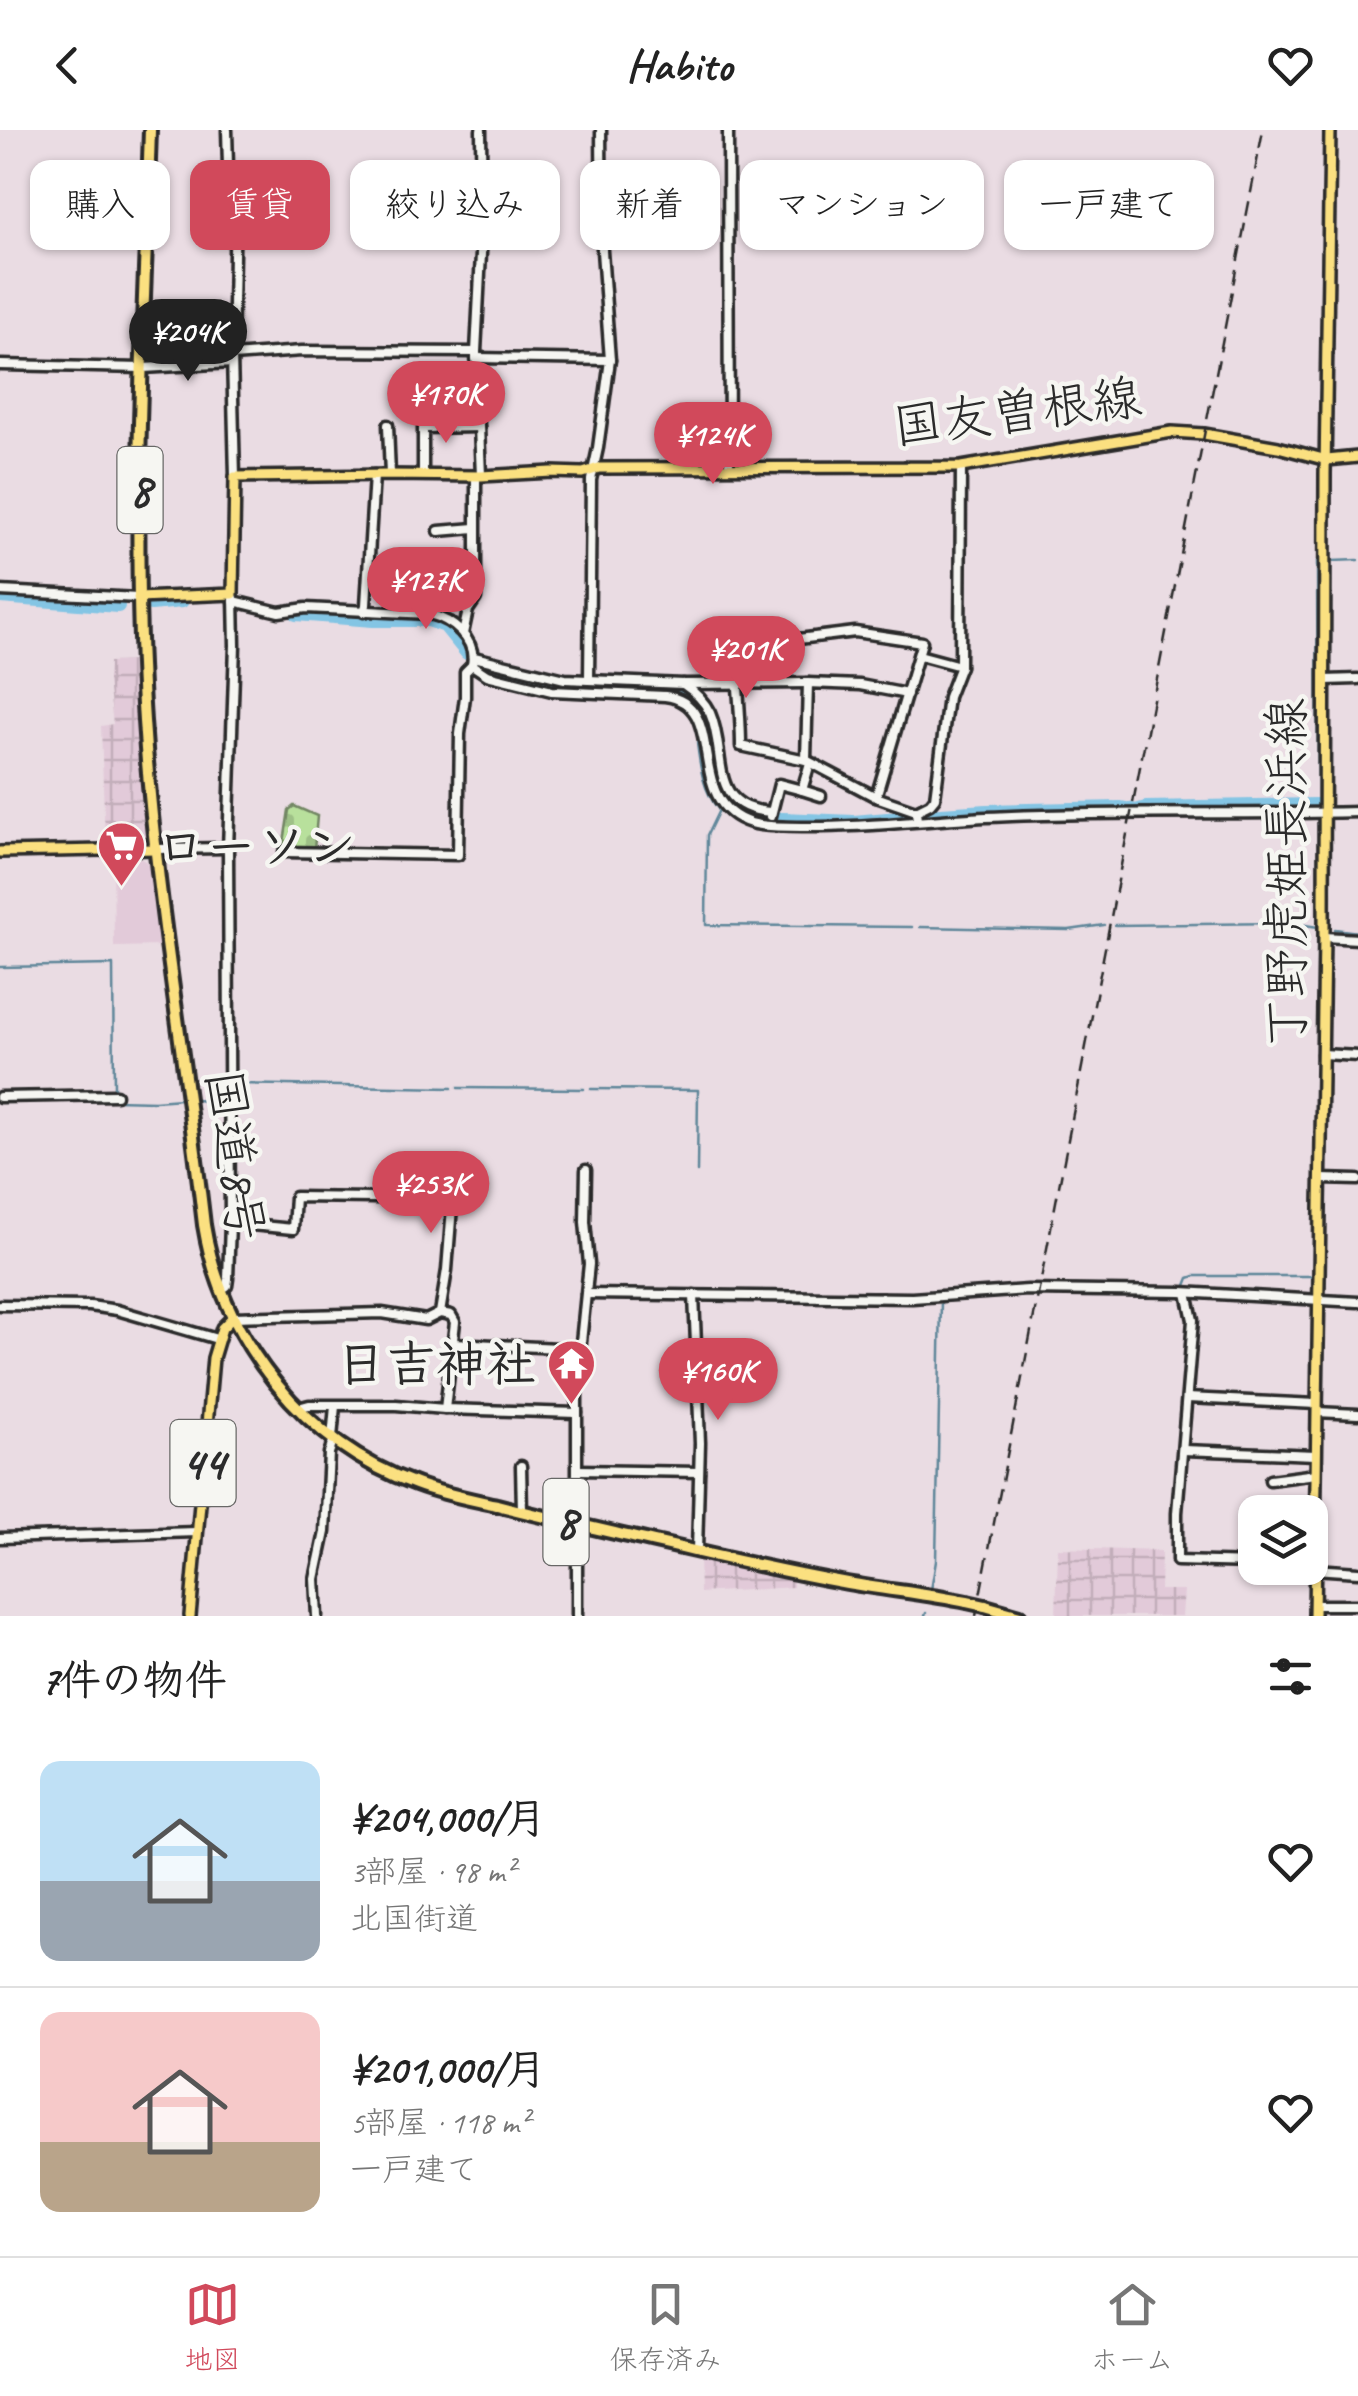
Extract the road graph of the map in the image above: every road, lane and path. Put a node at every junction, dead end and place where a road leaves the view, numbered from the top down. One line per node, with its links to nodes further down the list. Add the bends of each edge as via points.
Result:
1 (150, 130): 11 (highway, 国道8号 / 8)
2 (227, 130): 8 (street, via 235,204)
3 (481, 130): 7 (street)
4 (601, 130): 9 (street)
5 (728, 130): 16 (street)
6 (1330, 130): 15 (main road, 丁野虎姫長浜線)
7 (476, 355): 8 (street, via 302,351); 9 (street); 13 (street)
8 (232, 359): 11 (street); 23 (street)
9 (610, 360): 18 (street)
10 (0, 365): 11 (street)
11 (142, 368): 28 (highway, 国道8号 / 8)
12 (388, 425): 20 (street)
13 (479, 428): 21 (street, via 423,428); 22 (street)
14 (1358, 457): 15 (main road, 国友曽根線)
15 (1327, 460): 17 (main road, 国友曽根線, via 1172,432); 36 (main road, 丁野虎姫長浜線)
16 (728, 467): 17 (main road, 国友曽根線); 18 (main road, 国友曽根線)
17 (961, 467): 33 (street)
18 (592, 471): 22 (main road, 国友曽根線); 35 (street)
19 (374, 475): 20 (main road, 国友曽根線); 23 (main road, 国友曽根線); 29 (street)
20 (390, 475): 21 (main road, 国友曽根線)
21 (423, 475): 22 (main road, 国友曽根線)
22 (478, 476): 24 (street)
23 (235, 477): 27 (main road)
24 (476, 528): 25 (street); 30 (street, via 476,598)
25 (439, 531)
26 (0, 592): 28 (street)
27 (234, 597): 28 (main road); 29 (street, via 279,612); 49 (street)
28 (138, 598): 50 (highway, 国道8号 / 8)
29 (364, 612): 30 (street, via 429,614)
30 (463, 634): 32 (street)
31 (919, 655): 33 (street); 37 (street, via 922,642 855,632 736,639); 40 (street)
32 (472, 661): 35 (street); 48 (street, via 488,675 552,691 665,696 689,705 701,722 711,783 722,802 746,821); 52 (street, via 460,734 458,854)
33 (960, 666): 47 (street, via 948,697 935,798)
34 (1358, 679): 36 (street)
35 (589, 680): 39 (street)
36 (1325, 680): 45 (main road, 丁野虎姫長浜線)
37 (737, 682): 38 (street); 39 (street); 41 (street, via 741,746)
38 (808, 683): 40 (street); 41 (street)
39 (683, 684): 48 (street, via 712,717 730,793)
40 (907, 694): 44 (street)
41 (808, 761): 42 (street); 44 (street)
42 (802, 790): 43 (street); 48 (street, via 779,784)
43 (821, 796)
44 (876, 796): 47 (street)
45 (1324, 812): 46 (street); 47 (street); 53 (main road, 丁野虎姫長浜線)
46 (1358, 812)
47 (917, 816): 48 (street, via 850,828)
48 (771, 818)
49 (228, 848): 50 (street); 64 (street)
50 (156, 850): 51 (main road); 65 (highway, 国道8号 / 8, via 204,1226)
51 (0, 852)
52 (284, 852)
53 (1324, 937): 54 (street); 55 (main road, 丁野虎姫長浜線)
54 (1358, 940)
55 (1322, 1054): 56 (street); 61 (main road, 丁野虎姫長浜線)
56 (1358, 1056)
57 (116, 1095): 58 (street)
58 (0, 1097)
59 (454, 1169): 63 (street)
60 (586, 1170): 67 (street)
61 (1321, 1179): 62 (street); 69 (main road, 丁野虎姫長浜線)
62 (1358, 1180)
63 (452, 1199): 64 (street, via 295,1197 293,1228); 72 (street)
64 (230, 1223): 65 (street, via 227,1286)
65 (220, 1290): 73 (highway, 国道8号 / 8)
66 (1187, 1293): 68 (street); 69 (street); 77 (street, via 1193,1320)
67 (586, 1294): 68 (street); 76 (street)
68 (694, 1295): 89 (street)
69 (1318, 1300): 70 (street); 80 (main road, 丁野虎姫長浜線)
70 (1358, 1302)
71 (0, 1305): 74 (street, via 117,1310)
72 (440, 1313): 73 (street, via 426,1320 382,1314); 75 (street, via 454,1318)
73 (233, 1317): 74 (main road, 44); 79 (highway, 国道8号 / 8, via 260,1364)
74 (217, 1339): 95 (main road, 44)
75 (454, 1342): 76 (street); 81 (street)
76 (580, 1348): 82 (street)
77 (1187, 1398): 80 (street); 85 (street)
78 (335, 1406): 79 (street); 81 (street); 84 (street)
79 (298, 1408): 84 (highway, 国道8号 / 8)
80 (1317, 1408): 83 (street); 86 (main road, 丁野虎姫長浜線)
81 (445, 1410): 82 (street)
82 (577, 1413): 88 (street)
83 (1358, 1414)
84 (333, 1439): 93 (highway, 国道8号 / 8, via 414,1484); 105 (street)
85 (1183, 1450): 86 (street); 98 (street, via 1177,1561)
86 (1316, 1455): 90 (main road, 丁野虎姫長浜線)
87 (521, 1466): 93 (street)
88 (578, 1470): 89 (street); 94 (street)
89 (699, 1472): 97 (street)
90 (1316, 1474): 91 (street); 92 (main road, 丁野虎姫長浜線)
91 (1270, 1480)
92 (1315, 1495)
93 (522, 1512): 94 (highway, 国道8号 / 8)
94 (578, 1525): 97 (highway, 国道8号 / 8); 106 (street)
95 (197, 1532): 96 (street); 104 (main road, 44)
96 (0, 1538)
97 (697, 1551): 107 (highway, 国道8号 / 8, bridge)
98 (1238, 1563)
99 (1328, 1568): 100 (street)
100 (1358, 1572)
101 (1313, 1585): 103 (main road, 丁野虎姫長浜線)
102 (1358, 1606): 103 (street)
103 (1314, 1610)
104 (190, 1616)
105 (316, 1616)
106 (577, 1616)
107 (1020, 1616)

